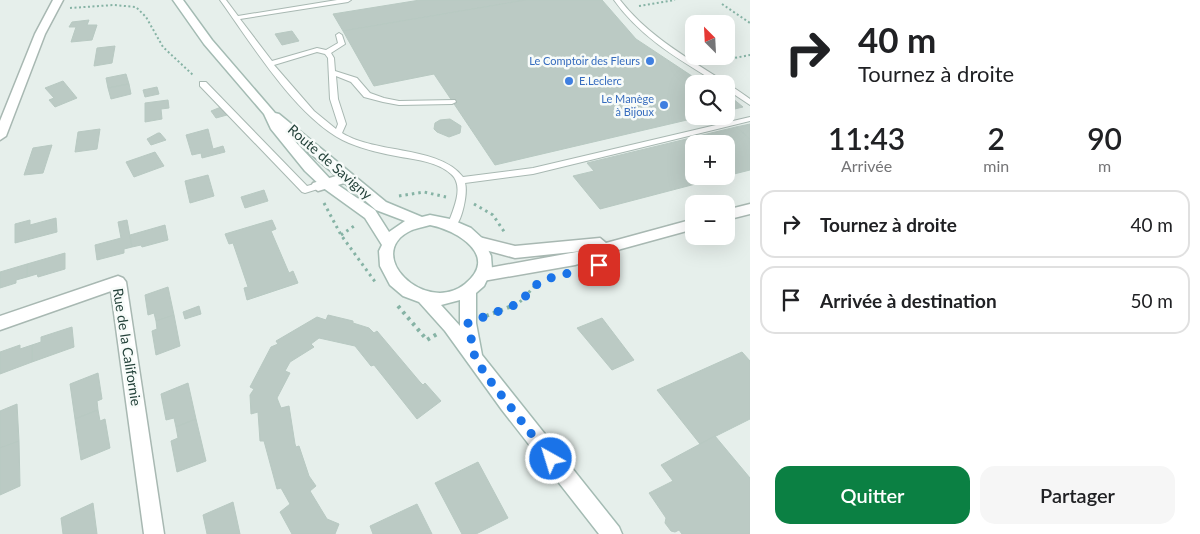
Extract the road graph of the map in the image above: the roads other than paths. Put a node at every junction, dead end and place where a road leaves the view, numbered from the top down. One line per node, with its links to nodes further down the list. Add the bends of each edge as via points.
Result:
1 (178, 0): 16 (main road, Route de Savigny, via 208,42)
2 (223, 0): 6 (lane)
3 (348, 0): 6 (lane)
4 (618, 0): 11 (lane, via 623,9 664,45)
5 (56, 5): 19 (main road, via 44,23)
6 (237, 18): 9 (lane)
7 (340, 35): 8 (lane, via 342,44)
8 (327, 52): 9 (lane, via 317,50); 10 (lane)
9 (272, 63): 18 (lane, via 304,104)
10 (332, 72): 14 (lane, via 354,80 366,95 383,100 399,103); 18 (lane, via 334,99 342,124)
11 (711, 75)
12 (203, 84): 22 (lane, via 305,190)
13 (735, 91): 15 (lane)
14 (452, 102)
15 (750, 103)
16 (269, 114): 20 (main road, Route de Savigny, via 284,123); 22 (main road, Route de Savigny)
17 (750, 119): 21 (lane, via 533,171)
18 (338, 134): 21 (lane, via 363,145 442,164 454,170)
19 (0, 136)
20 (346, 178): 22 (main road); 25 (main road, Route de Savigny, via 381,206)
21 (462, 180): 26 (lane, via 463,192)
22 (322, 185): 28 (main road, Route de Savigny, via 370,214)
23 (750, 209): 24 (main road)
24 (735, 213)
25 (418, 222): 26 (main road); 28 (main road, via 400,229)
26 (453, 224): 29 (main road)
27 (685, 226): 30 (main road)
28 (388, 242): 33 (main road, via 386,266 392,278 402,288)
29 (479, 243): 30 (main road, via 515,252); 31 (main road, via 485,264)
30 (617, 244): 31 (main road, via 557,263)
31 (483, 275): 32 (main road)
32 (468, 291): 33 (main road, via 445,299); 35 (main road, via 468,323)
33 (424, 297): 35 (main road)
34 (0, 323): 36 (main road, Rue de la Californie, via 118,282)
35 (475, 358): 37 (main road)
36 (154, 534)
37 (612, 534)

